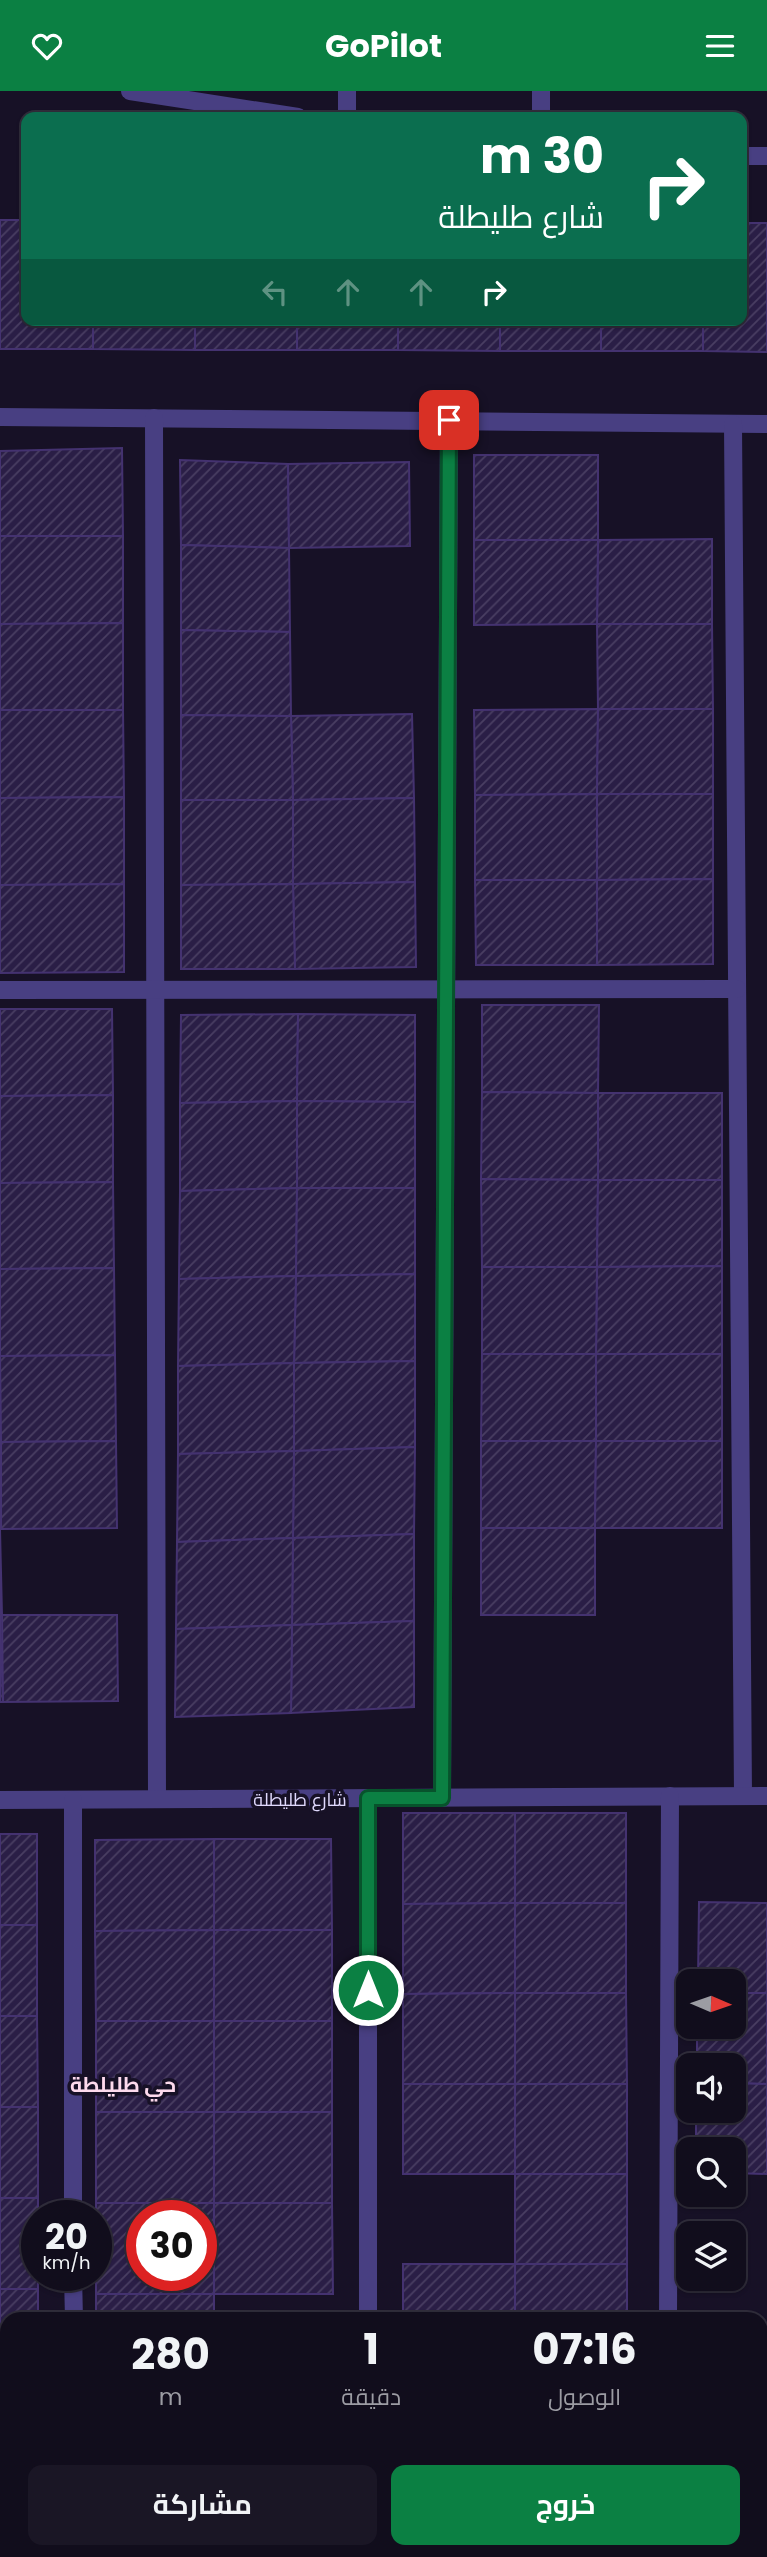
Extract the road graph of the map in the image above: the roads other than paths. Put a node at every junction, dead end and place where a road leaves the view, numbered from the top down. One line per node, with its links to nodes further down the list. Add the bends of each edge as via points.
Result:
1 (130, 91): 4 (street)
2 (347, 91): 6 (street)
3 (541, 91): 7 (street)
4 (149, 92): 5 (street)
5 (268, 112)
6 (347, 112)
7 (541, 112)
8 (747, 156): 9 (street)
9 (767, 156)
10 (0, 417): 11 (street)
11 (154, 418): 12 (street); 18 (street)
12 (449, 420): 13 (street); 15 (street)
13 (733, 424): 14 (street); 16 (street)
14 (767, 424)
15 (446, 989): 16 (street); 18 (street); 23 (street)
16 (737, 989): 19 (street)
17 (0, 990): 18 (street)
18 (155, 990): 24 (street)
19 (743, 1796): 20 (street, شارع طليطلة); 21 (street, شارع طليطلة)
20 (767, 1796)
21 (670, 1797): 23 (street, شارع طليطلة); 31 (street)
22 (368, 1798): 23 (street, شارع طليطلة); 24 (street, شارع طليطلة); 30 (street)
23 (442, 1798)
24 (157, 1799): 26 (street, شارع طليطلة)
25 (0, 1800): 26 (street, شارع طليطلة)
26 (73, 1800): 27 (street)
27 (73, 2200)
28 (74, 2291): 29 (street)
29 (74, 2312)
30 (368, 2312)
31 (668, 2312)

